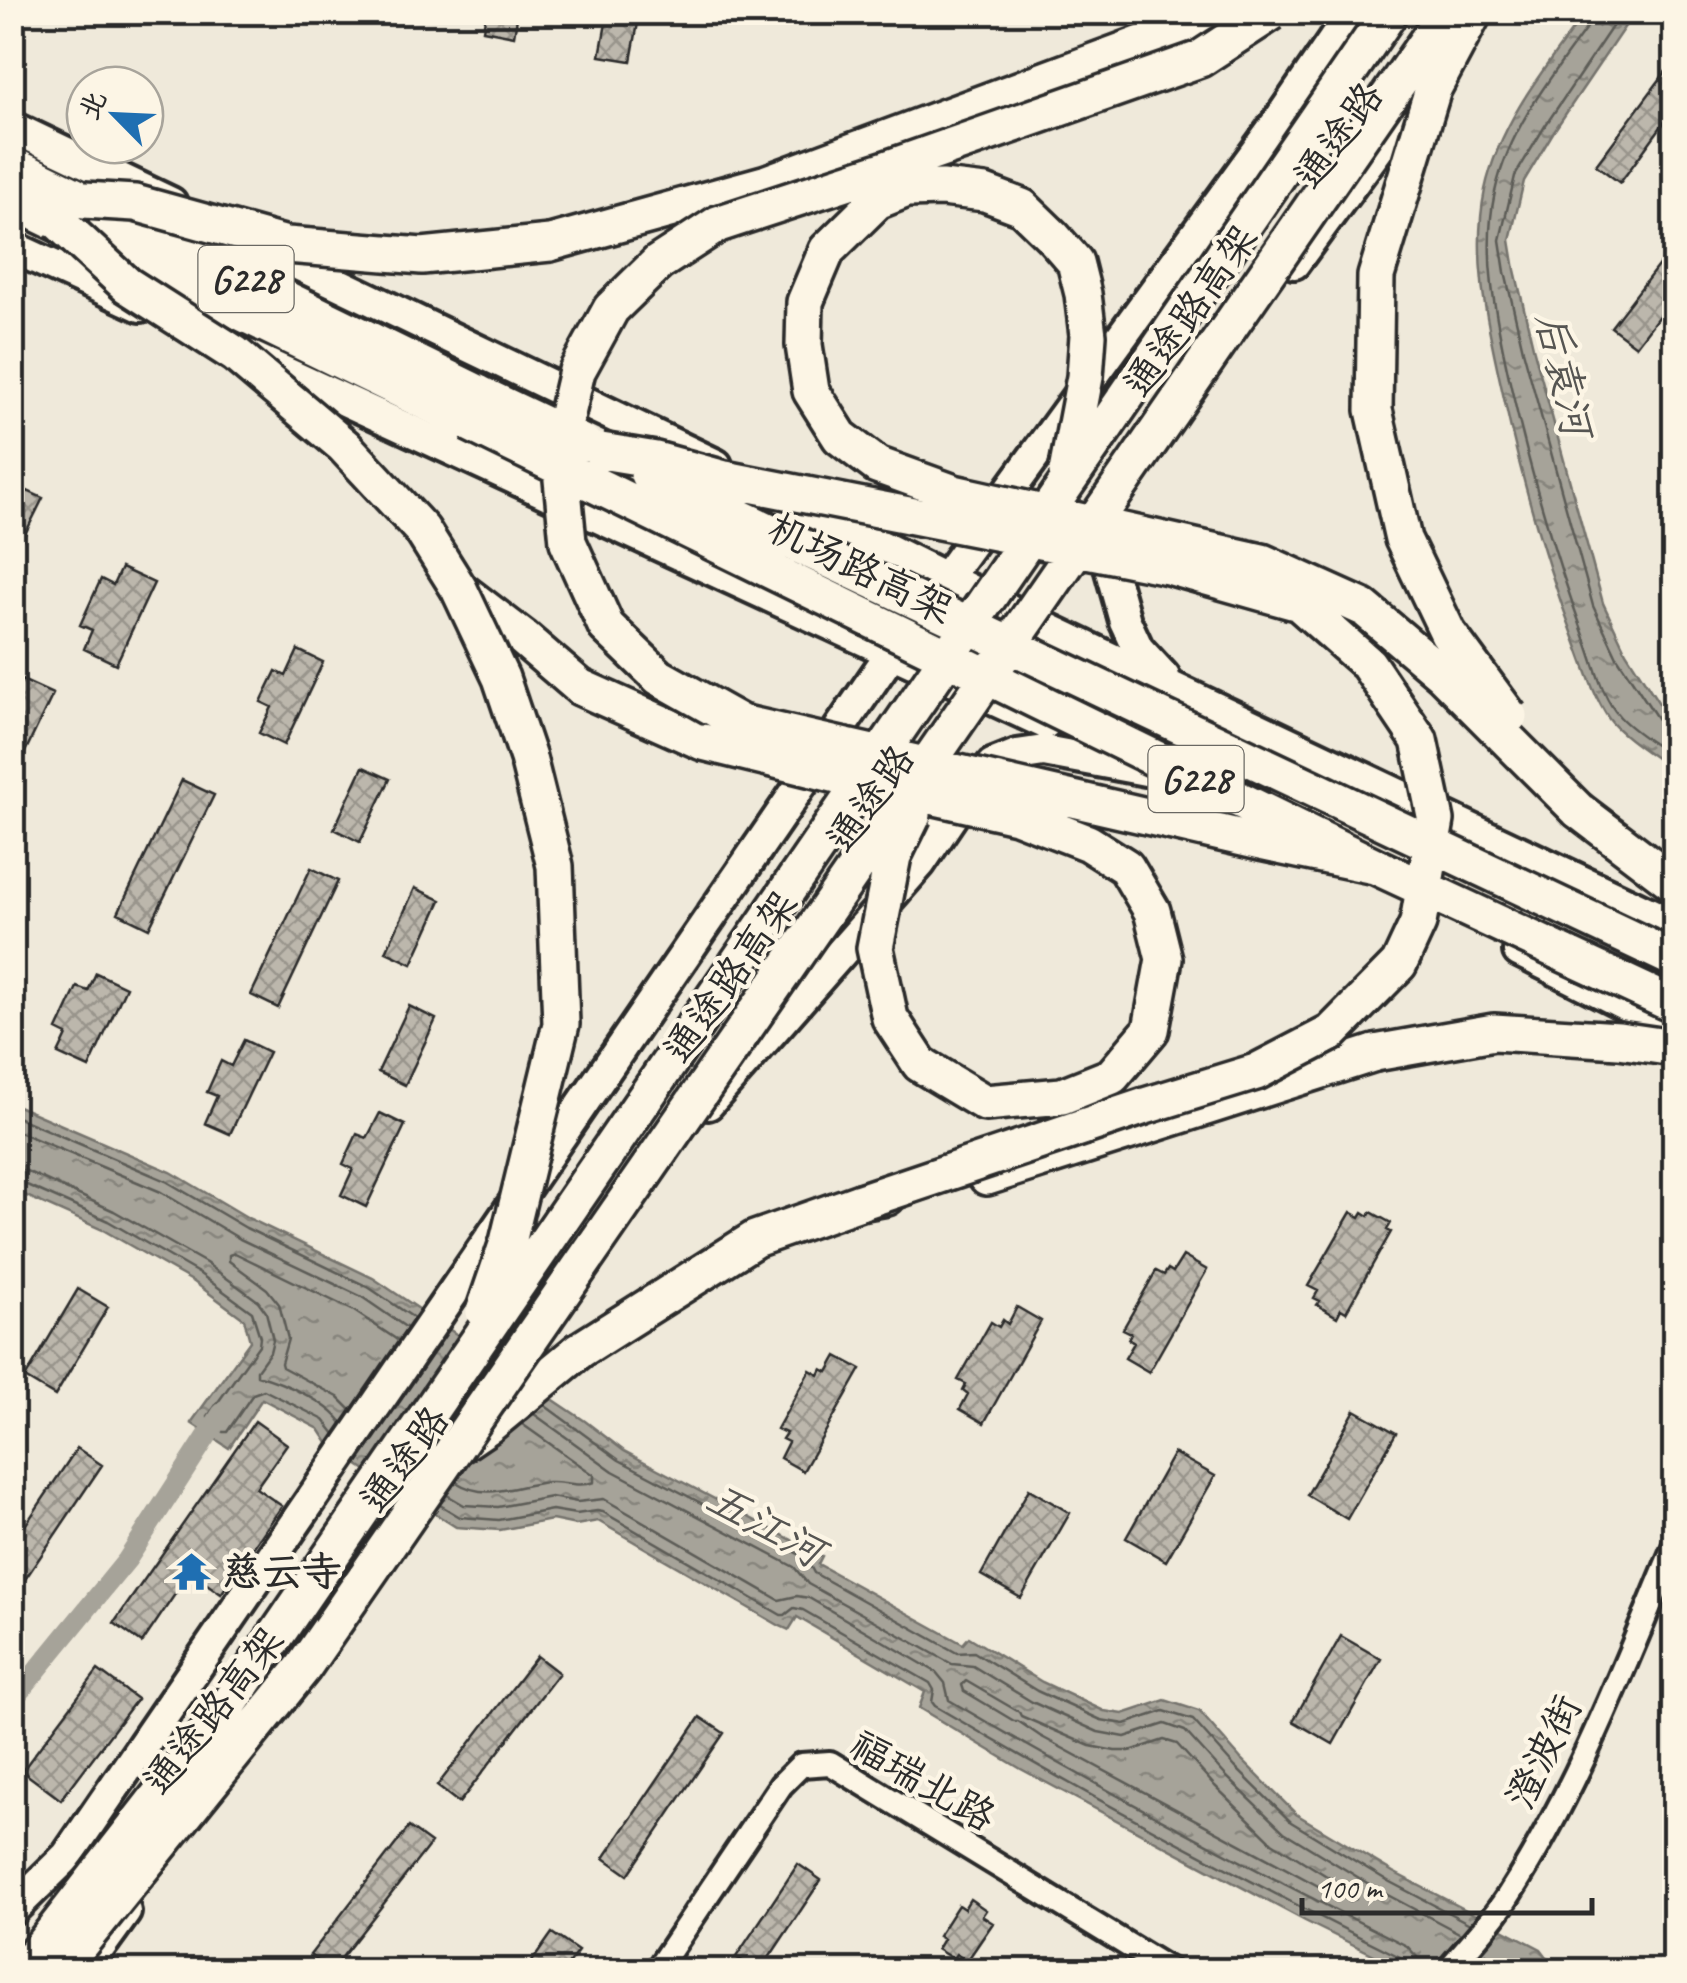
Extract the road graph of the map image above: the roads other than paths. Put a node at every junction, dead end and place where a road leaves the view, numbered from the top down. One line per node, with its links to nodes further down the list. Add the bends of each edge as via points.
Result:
1 (1228, 12): 10 (highway, bridge, via 767,183 550,243 422,256 288,246 135,203)
2 (1272, 12): 24 (highway, bridge, via 1200,59 718,224 658,263 611,309 576,371 559,448 568,542 606,626 659,677 741,724)
3 (1353, 12): 15 (main road, 通途路)
4 (1390, 12): 13 (highway, 通途路高架, bridge)
5 (1447, 12): 21 (highway, 通途路高架, bridge)
6 (1476, 12): 14 (main road, 通途路); 23 (highway, bridge, via 1433,89 1376,276 1374,410 1403,540 1448,633)
7 (12, 127): 15 (main road)
8 (12, 164): 10 (highway, 机场路高架 / G228)
9 (12, 201): 10 (highway, 机场路高架 / G228)
10 (72, 211): 12 (highway, 机场路高架 / G228, bridge); 16 (highway, bridge, via 127,285 235,354 344,446 422,530); 24 (highway, 机场路高架 / G228, bridge)
11 (12, 247): 18 (main road)
12 (601, 452): 27 (highway, 机场路高架 / G228, bridge); 32 (highway, bridge, via 1168,566 1299,603 1368,664 1419,740 1436,820 1418,922 1399,964 1331,1033 1256,1072)
13 (1064, 488): 23 (highway, bridge, via 1088,335 1075,262 1022,208 985,192 907,188 877,201 827,250 805,302 812,390 840,436 877,465 954,493 1262,562 1364,608 1442,674); 33 (highway, 通途路高架, bridge)
14 (1116, 520): 17 (main road, 通途路); 19 (main road, via 1111,571 1124,620 1138,649)
15 (947, 578): 17 (main road); 18 (main road, 通途路)
16 (459, 589): 21 (highway, bridge, via 580,687 703,742 838,775 873,783 909,791 927,795 1016,814 1088,843 1126,867 1152,911 1164,959 1152,1030 1112,1076 1062,1096 985,1103 920,1064 890,1018 875,948 893,856 901,840 917,806 924,790); 33 (highway, bridge, via 506,694 556,866 560,1024 508,1242)
17 (1040, 625): 19 (main road); 20 (main road, 通途路)
18 (892, 652): 20 (main road); 36 (main road, 通途路, via 67,1856)
19 (1173, 686): 26 (main road)
20 (989, 697): 22 (main road); 31 (main road, 通途路)
21 (956, 723): 34 (highway, 通途路高架, bridge)
22 (1146, 770): 29 (main road); 31 (main road, via 1044,751 992,765 920,863)
23 (1578, 810): 25 (highway)
24 (1374, 866): 28 (highway, 机场路高架 / G228, bridge)
25 (1674, 883)
26 (1674, 924)
27 (1674, 959)
28 (1674, 1005)
29 (1674, 1029)
30 (1674, 1048): 32 (highway, bridge, via 1494,1032 1392,1050 972,1182)
31 (690, 1126): 34 (main road, 通途路, bridge)
32 (860, 1202): 34 (highway, via 755,1239 580,1350)
33 (468, 1355): 37 (highway, 通途路高架, bridge, via 223,1712)
34 (463, 1443): 38 (highway, 通途路高架, bridge, via 304,1668); 39 (main road, 通途路)
35 (1674, 1546): 42 (street, 澄波街, via 1559,1809 1510,1894)
36 (12, 1910)
37 (17, 1970)
38 (58, 1970)
39 (83, 1970)
40 (656, 1970): 41 (street, 福瑞北路, via 781,1785 801,1765 830,1763)
41 (1170, 1970)
42 (1448, 1970)

